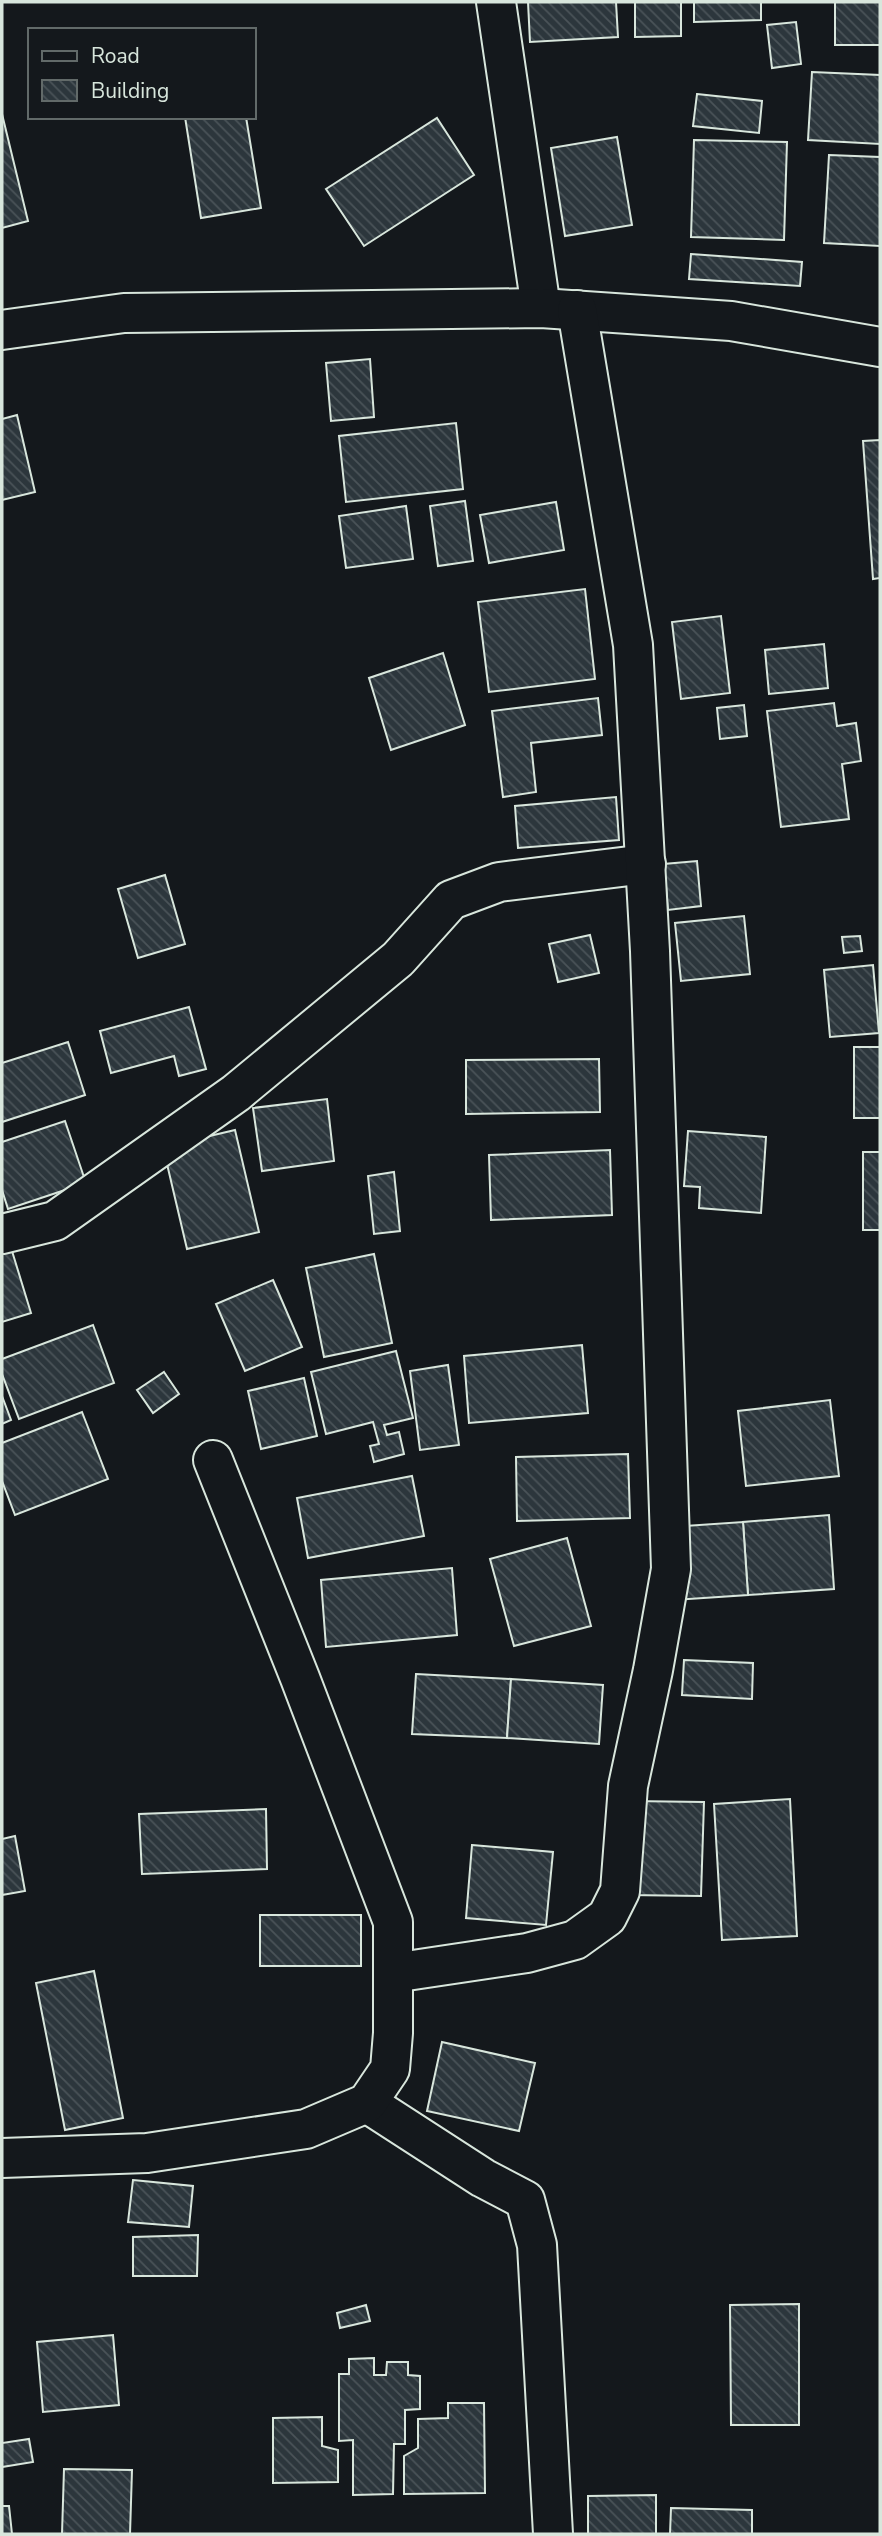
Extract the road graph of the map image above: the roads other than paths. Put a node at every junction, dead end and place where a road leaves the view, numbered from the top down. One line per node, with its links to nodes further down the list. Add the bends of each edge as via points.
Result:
1 (496, 2): 2 (street)
2 (559, 309): 3 (street, via 124,313); 4 (street, via 731,321); 5 (street, via 633,645)
3 (2, 330)
4 (880, 347)
5 (646, 864): 6 (street, via 499,882 451,901 397,959 236,1093 55,1221); 8 (street, via 671,1569 628,1786 620,1891 607,1917 575,1940 527,1953)
6 (2, 1234)
7 (213, 1460): 8 (street, via 393,1922)
8 (393, 1973): 9 (street, via 390,2069)
9 (367, 2103): 10 (street, via 306,2129 147,2153); 11 (street, via 525,2200 537,2245)
10 (2, 2158)
11 (553, 2534)

